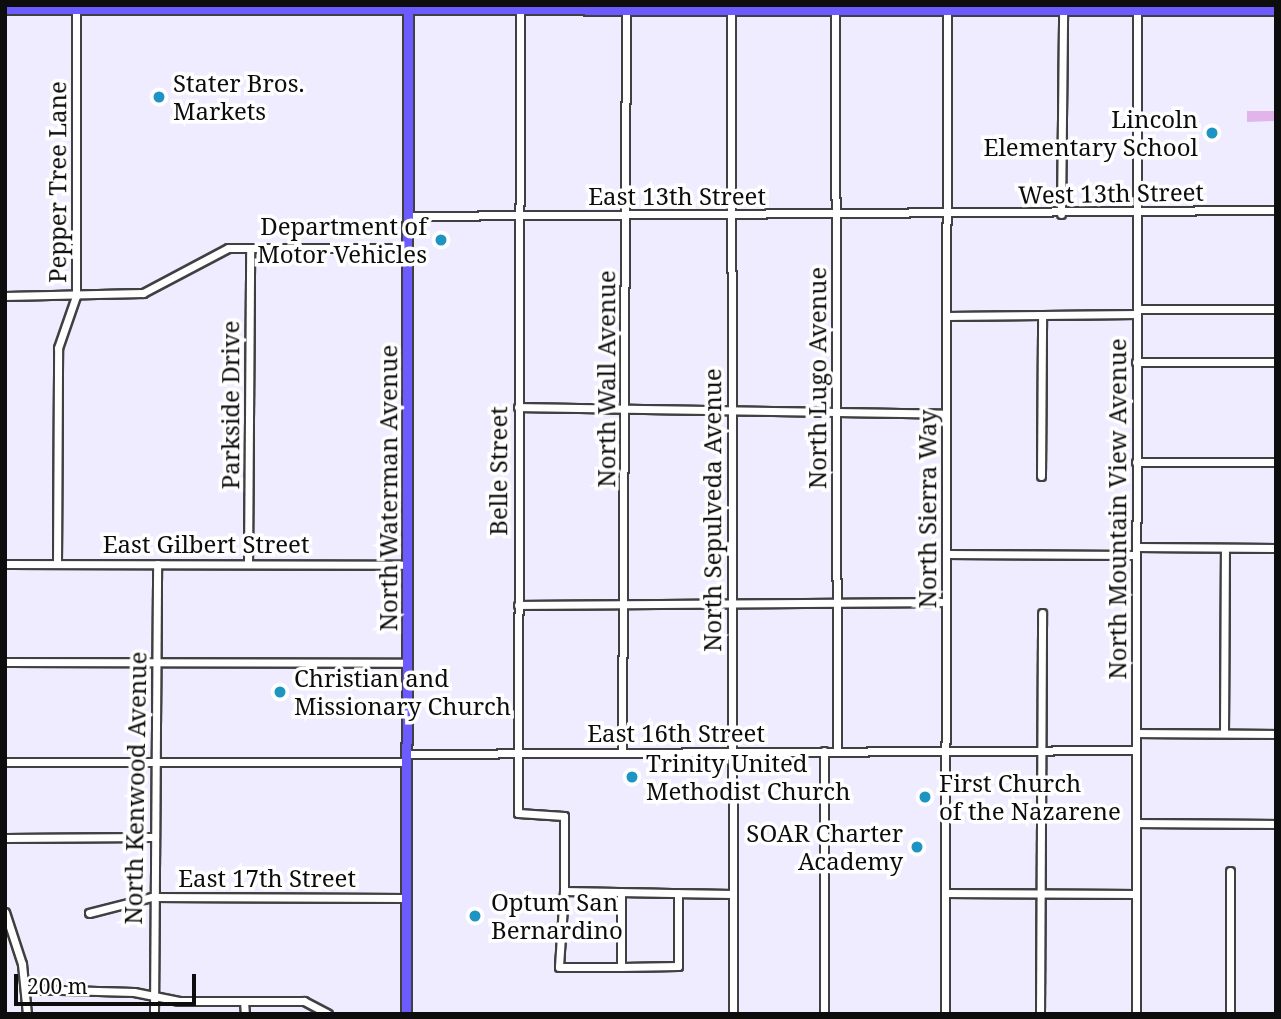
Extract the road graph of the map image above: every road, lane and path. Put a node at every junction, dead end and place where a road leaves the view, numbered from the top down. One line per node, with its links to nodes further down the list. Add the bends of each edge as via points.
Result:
1 (408, 7): 8 (main road); 9 (main road); 18 (main road, North Waterman Avenue)
2 (626, 7): 3 (main road); 9 (main road); 20 (street, North Wall Avenue)
3 (731, 7): 4 (main road); 15 (street, North Sepulveda Avenue)
4 (835, 8): 5 (main road); 16 (street, North Lugo Avenue)
5 (947, 8): 10 (main road); 17 (street, North Sierra Way)
6 (1137, 8): 10 (main road); 11 (main road); 13 (street, North Mountain View Avenue)
7 (5, 9): 8 (main road)
8 (76, 9): 24 (street, Pepper Tree Lane)
9 (520, 9): 19 (street, Belle Street)
10 (1063, 10): 14 (street)
11 (1276, 10)
12 (1276, 210): 13 (street, West 13th Street)
13 (1137, 212): 14 (street, West 13th Street); 26 (street, North Mountain View Avenue)
14 (1061, 214): 17 (street, West 13th Street)
15 (731, 215): 16 (street, East 13th Street); 20 (street, East 13th Street); 33 (street, North Sepulveda Avenue)
16 (835, 215): 17 (street, East 13th Street); 34 (street, North Lugo Avenue)
17 (947, 215): 28 (street, North Sierra Way)
18 (408, 216): 19 (street, East 13th Street); 22 (main road, North Waterman Avenue)
19 (517, 216): 20 (street, East 13th Street); 31 (street, Belle Street)
20 (626, 216): 32 (street, North Wall Avenue)
21 (250, 248): 22 (street); 24 (street, via 216,251 143,293); 44 (street, Parkside Drive)
22 (408, 248): 47 (main road, North Waterman Avenue)
23 (5, 296): 24 (street)
24 (76, 296): 43 (street, Pepper Tree Lane, via 58,348)
25 (1276, 309): 26 (street)
26 (1136, 312): 27 (street); 29 (street, North Mountain View Avenue)
27 (1042, 315): 28 (street); 38 (street)
28 (946, 316): 35 (street, North Sierra Way)
29 (1136, 362): 30 (street); 36 (street, North Mountain View Avenue)
30 (1276, 362)
31 (518, 407): 32 (street); 51 (street, Belle Street)
32 (625, 408): 33 (street); 52 (street, North Wall Avenue)
33 (731, 410): 34 (street); 48 (street, North Sepulveda Avenue)
34 (837, 413): 35 (street); 49 (street, North Lugo Avenue)
35 (946, 414): 42 (street, North Sierra Way)
36 (1136, 462): 37 (street); 41 (street, North Mountain View Avenue)
37 (1276, 462)
38 (1041, 476)
39 (1225, 548): 40 (street); 41 (street); 58 (street)
40 (1276, 548)
41 (1136, 551): 42 (street); 57 (street, North Mountain View Avenue)
42 (946, 554): 50 (street, North Sierra Way)
43 (57, 563): 45 (street, East Gilbert Street); 46 (street, East Gilbert Street)
44 (248, 563): 46 (street, East Gilbert Street); 47 (street, East Gilbert Street)
45 (5, 564)
46 (157, 564): 55 (street, North Kenwood Avenue)
47 (407, 565): 56 (main road, North Waterman Avenue)
48 (731, 601): 49 (street); 52 (street); 65 (street, North Sepulveda Avenue)
49 (838, 602): 50 (street); 63 (street, North Lugo Avenue)
50 (946, 602): 64 (street, North Sierra Way)
51 (518, 605): 52 (street); 66 (street, Belle Street)
52 (624, 606): 67 (street, North Wall Avenue)
53 (1042, 613): 60 (street)
54 (5, 662): 55 (street)
55 (157, 662): 56 (street); 69 (street, North Kenwood Avenue)
56 (407, 663): 68 (main road, North Waterman Avenue)
57 (1136, 733): 58 (street); 61 (street, North Mountain View Avenue)
58 (1224, 733): 59 (street)
59 (1276, 734)
60 (1041, 750): 61 (street, East 16th Street); 64 (street, East 16th Street); 81 (street)
61 (1136, 750): 71 (street, North Mountain View Avenue)
62 (824, 751): 63 (street, East 16th Street); 65 (street, East 16th Street); 97 (street)
63 (837, 751): 64 (street, East 16th Street)
64 (947, 751): 79 (street, North Sierra Way)
65 (734, 752): 67 (street, East 16th Street); 80 (street, North Sepulveda Avenue)
66 (518, 753): 67 (street, East 16th Street); 68 (street, East 16th Street); 76 (street, Belle Street, via 518,813 564,816)
67 (622, 753)
68 (406, 758): 69 (street, East 16th Street); 84 (main road, North Waterman Avenue)
69 (156, 761): 70 (street, East 16th Street); 73 (street, North Kenwood Avenue)
70 (5, 762)
71 (1136, 823): 72 (street); 82 (street, North Mountain View Avenue)
72 (1276, 824)
73 (151, 837): 74 (street); 83 (street, North Kenwood Avenue)
74 (5, 838)
75 (1230, 871): 101 (street)
76 (564, 891): 77 (street); 87 (street, via 559,911 559,967)
77 (621, 892): 78 (street); 87 (street)
78 (678, 893): 80 (street); 87 (street, via 678,966)
79 (945, 893): 81 (street); 98 (street, North Sierra Way)
80 (732, 894): 96 (street, North Sepulveda Avenue)
81 (1041, 894): 82 (street); 99 (street)
82 (1136, 894): 100 (street, North Mountain View Avenue)
83 (152, 897): 84 (street, East 17th Street); 86 (street, East 17th Street); 89 (street, North Kenwood Avenue)
84 (406, 898): 95 (main road, North Waterman Avenue)
85 (5, 912): 88 (street)
86 (89, 913)
87 (621, 967)
88 (26, 989): 89 (street); 91 (street)
89 (152, 998): 90 (street); 92 (street, North Kenwood Avenue)
90 (244, 1002): 93 (street); 94 (street, via 304,1001)
91 (27, 1014)
92 (153, 1014)
93 (244, 1014)
94 (328, 1014)
95 (406, 1014)
96 (733, 1014)
97 (824, 1014)
98 (945, 1014)
99 (1040, 1014)
100 (1136, 1014)
101 (1230, 1014)

